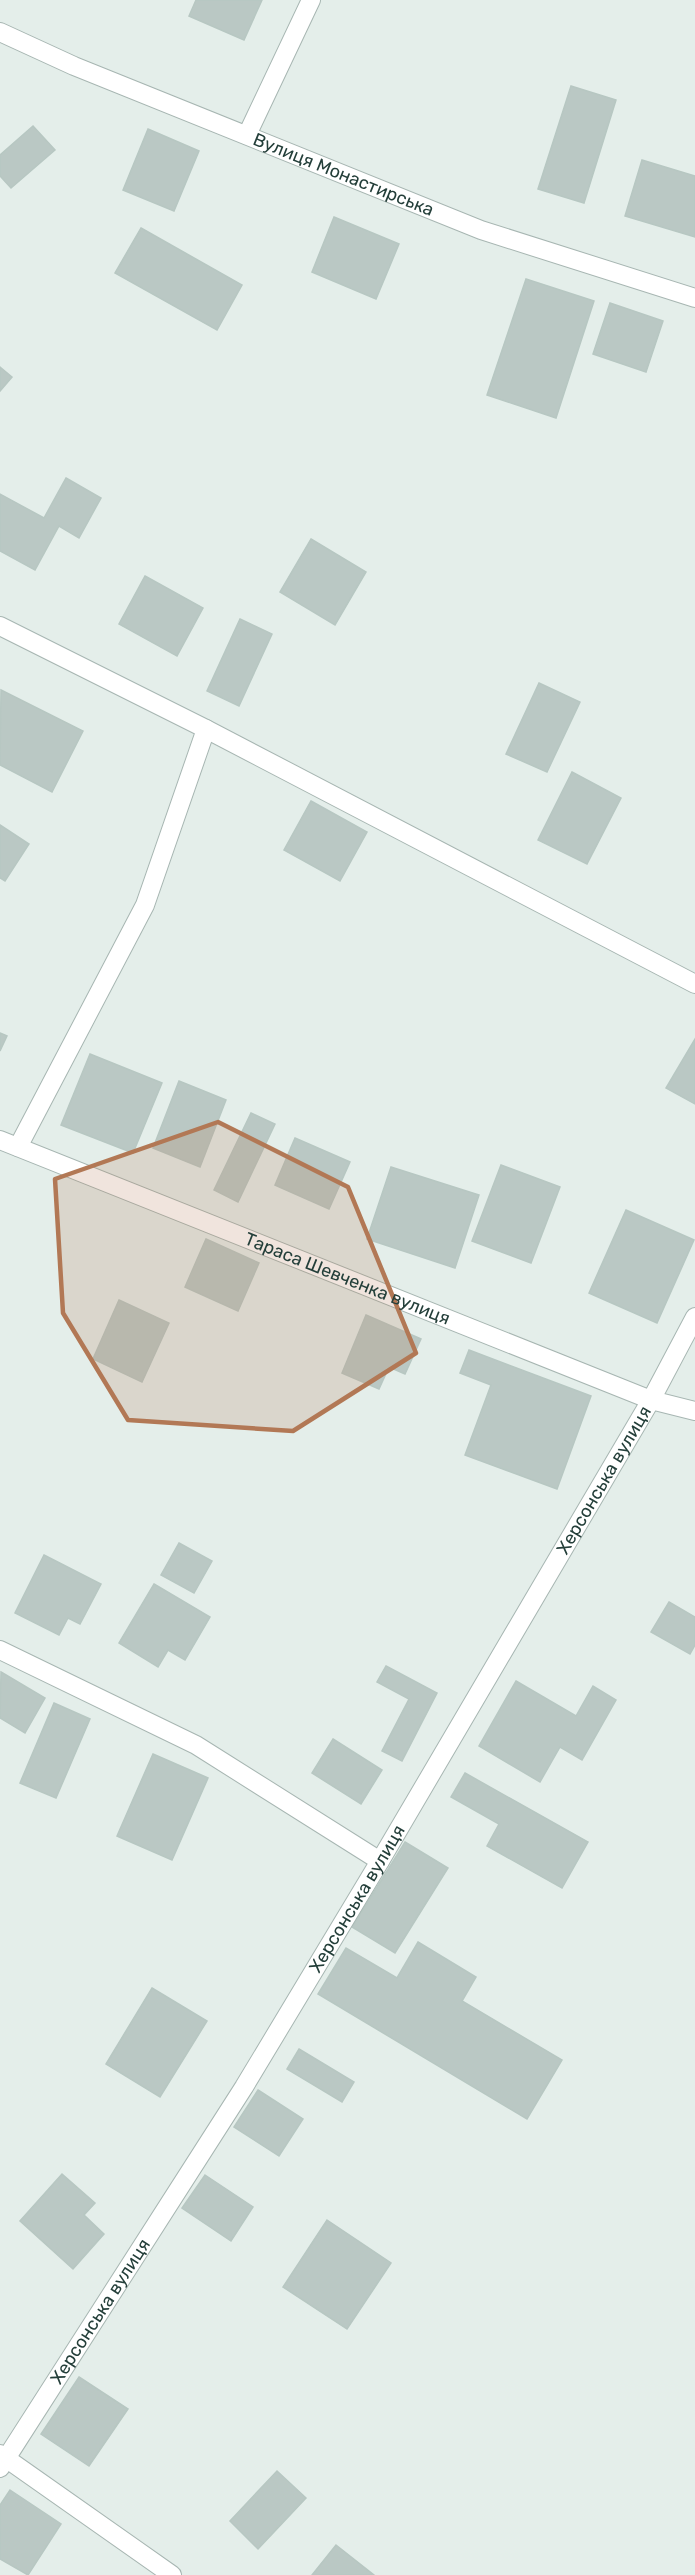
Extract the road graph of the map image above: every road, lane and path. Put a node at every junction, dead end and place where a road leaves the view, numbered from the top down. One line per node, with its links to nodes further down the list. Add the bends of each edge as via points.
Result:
1 (310, 0): 3 (street)
2 (0, 32): 3 (street, Вулиця Монастирська)
3 (247, 135): 4 (street, Вулиця Монастирська, via 481,230)
4 (695, 298)
5 (0, 626): 6 (street)
6 (206, 729): 7 (street); 9 (street, via 145,905)
7 (695, 984)
8 (0, 1140): 9 (street, Тараса Шевченка вулиця)
9 (18, 1147): 11 (street, Тараса Шевченка вулиця)
10 (695, 1317): 11 (street, Херсонська вулиця)
11 (651, 1400): 12 (street, Тараса Шевченка вулиця); 14 (street, Херсонська вулиця)
12 (695, 1411)
13 (0, 1650): 14 (street, via 196,1745)
14 (380, 1862): 15 (street, Херсонська вулиця, via 244,2087)
15 (2, 2460): 16 (street)
16 (172, 2575)

